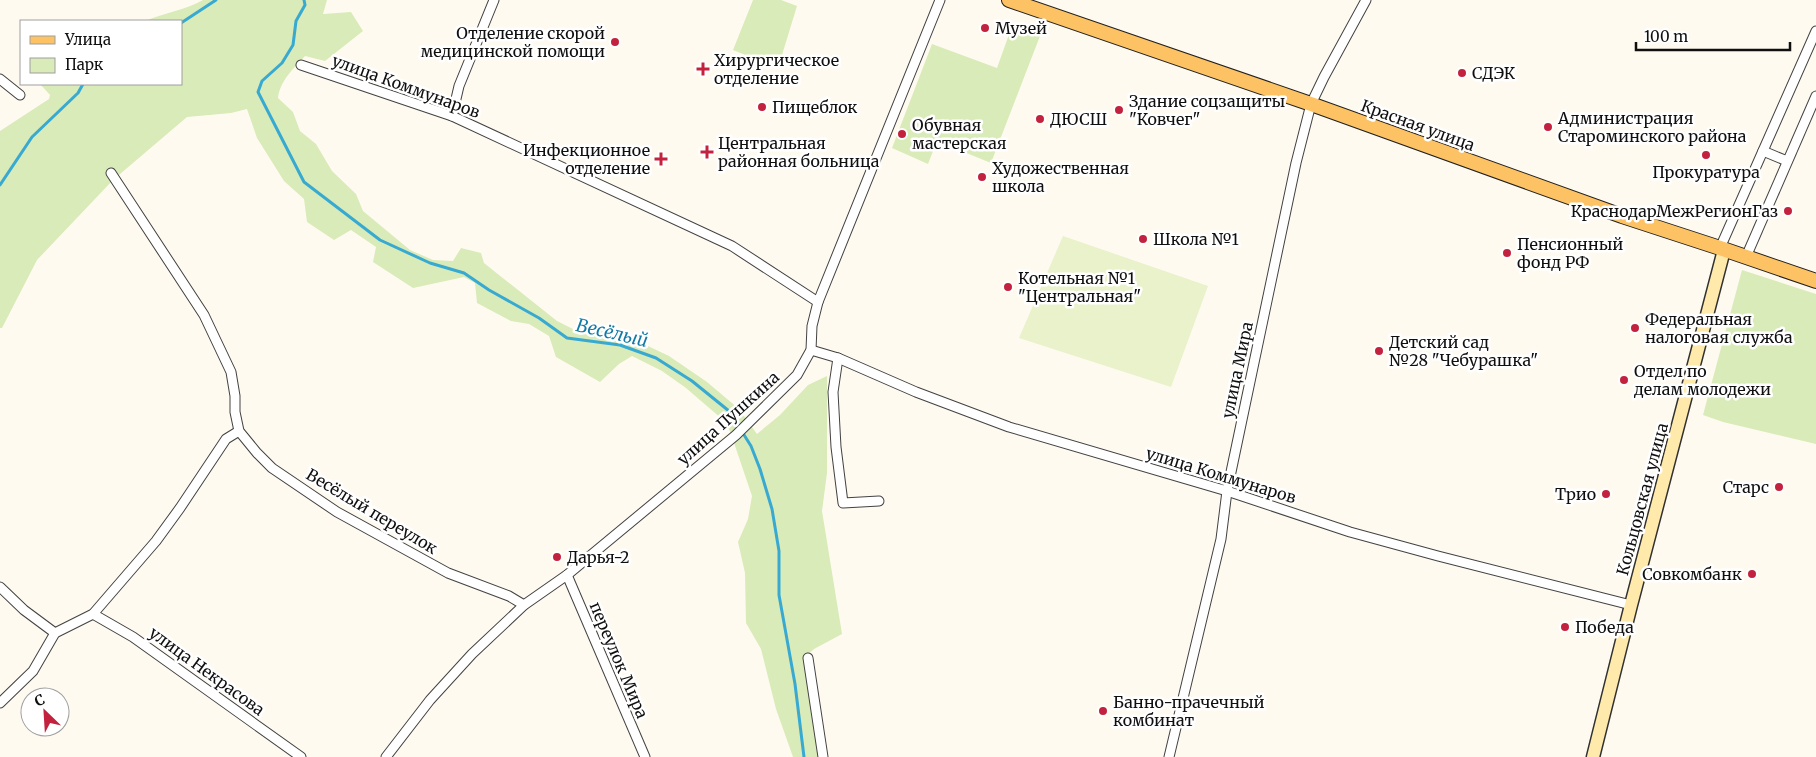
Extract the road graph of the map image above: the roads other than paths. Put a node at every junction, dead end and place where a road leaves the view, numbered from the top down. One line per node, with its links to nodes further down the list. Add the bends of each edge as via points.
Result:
1 (494, 0): 11 (street, via 459,86)
2 (940, 0): 18 (street, улица Пушкина)
3 (1008, 0): 10 (main road, Красная улица)
4 (1366, 0): 10 (street, улица Мира)
5 (1816, 32): 12 (street, Кольцовская улица)
6 (301, 65): 11 (street, улица Коммунаров)
7 (0, 78): 8 (street)
8 (20, 96)
9 (1816, 96): 13 (street)
10 (1311, 104): 15 (main road, Красная улица); 22 (street, улица Мира)
11 (452, 116): 18 (street, улица Коммунаров, via 732,246)
12 (1763, 151): 13 (street); 15 (street, Кольцовская улица)
13 (1787, 161): 16 (street)
14 (111, 173): 21 (street, Весёлый переулок, via 204,315 231,372)
15 (1722, 249): 16 (main road, Красная улица); 27 (main road, Кольцовская улица)
16 (1746, 257): 17 (main road, Красная улица)
17 (1816, 281)
18 (818, 302): 19 (street, улица Пушкина)
19 (811, 350): 20 (street, улица Коммунаров); 24 (street, улица Пушкина, via 797,375 746,426)
20 (838, 358): 22 (street, улица Коммунаров, via 1009,427); 23 (street, via 833,392 836,448 844,503)
21 (239, 431): 26 (street, Весёлый переулок, via 272,468 337,512 448,573); 28 (street, via 226,439 166,528)
22 (1227, 491): 27 (street, улица Коммунаров, via 1350,532); 36 (street, улица Мира, via 1221,539)
23 (880, 501)
24 (567, 575): 26 (street, улица Пушкина); 34 (street, переулок Мира)
25 (0, 587): 29 (street)
26 (524, 604): 33 (street, улица Пушкина, via 430,700)
27 (1631, 605): 37 (main road, Кольцовская улица)
28 (93, 614): 29 (street); 32 (street, улица Некрасова, via 133,637)
29 (55, 633): 31 (street, via 33,671)
30 (808, 658): 35 (street)
31 (0, 704)
32 (301, 757)
33 (386, 757)
34 (645, 757)
35 (823, 757)
36 (1169, 757)
37 (1593, 757)

